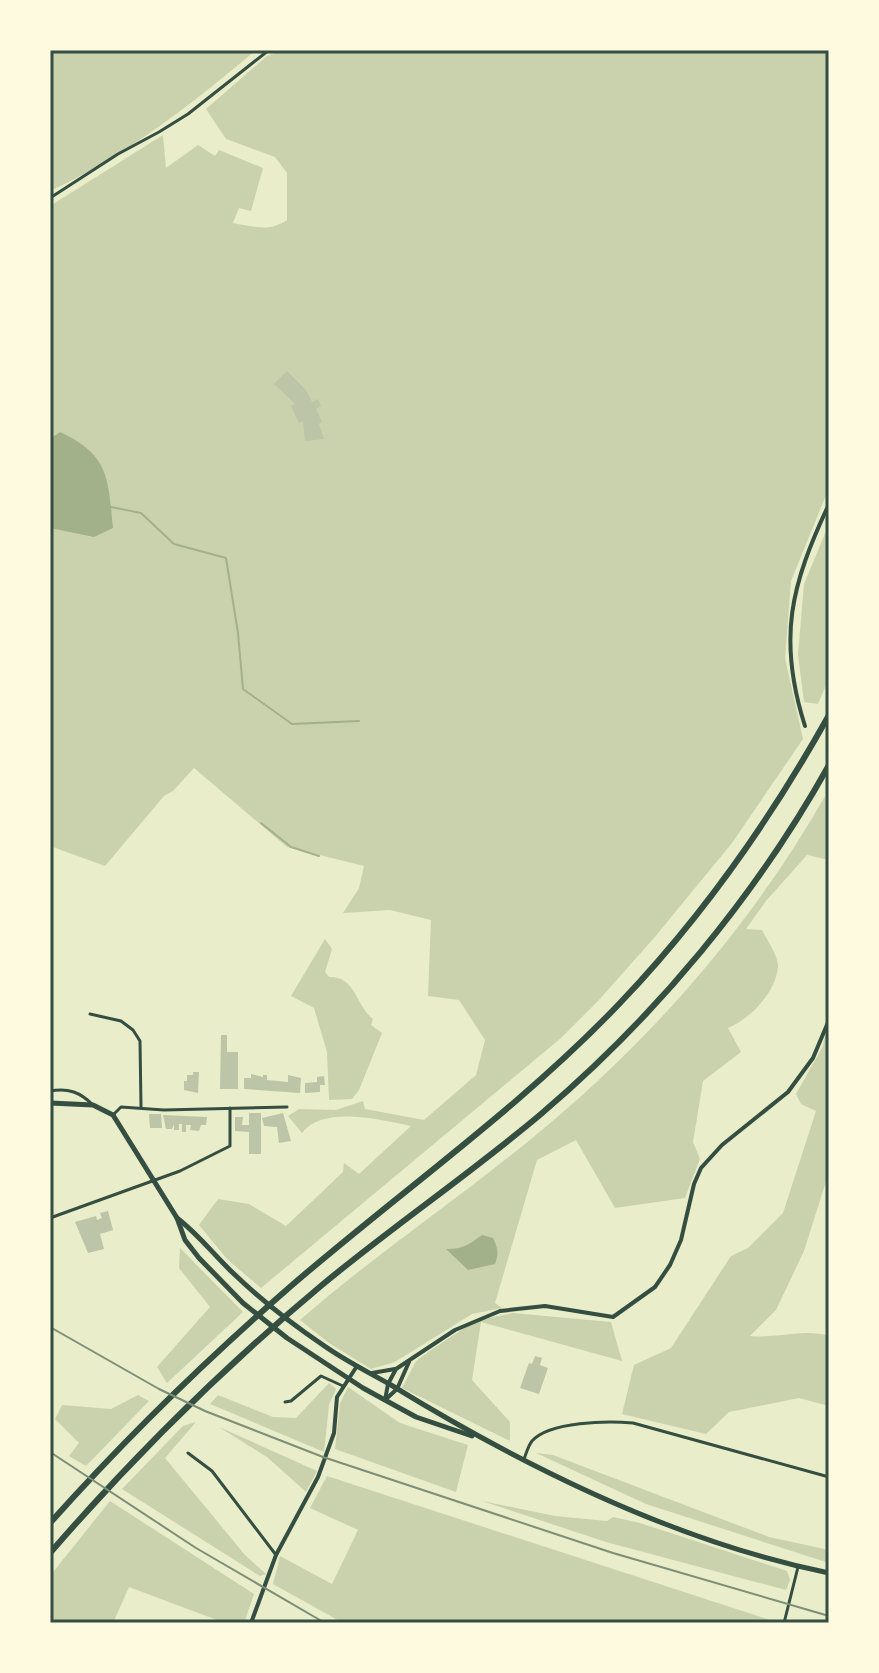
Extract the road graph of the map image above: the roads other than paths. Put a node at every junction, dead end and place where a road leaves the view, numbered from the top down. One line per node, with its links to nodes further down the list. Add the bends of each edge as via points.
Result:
1 (269, 50): 2 (street, via 188,114)
2 (50, 198)
3 (829, 504): 5 (street, via 797,583 790,624 791,665)
4 (829, 715): 33 (highway, via 748,847 622,1001 507,1110 225,1345)
5 (805, 726)
6 (829, 765): 34 (highway, via 737,906 632,1029 543,1112 351,1261 262,1338 146,1449)
7 (90, 1014): 12 (street, via 121,1021 140,1041)
8 (829, 1020): 19 (street, via 813,1058 788,1092 701,1168 670,1265 632,1306 613,1317 545,1306 500,1311 455,1330)
9 (50, 1091): 11 (street, via 82,1094)
10 (50, 1103): 11 (main road)
11 (93, 1105): 15 (main road)
12 (141, 1107): 14 (street); 15 (street, via 121,1107)
13 (287, 1107): 14 (street)
14 (230, 1108): 16 (street, via 230,1146)
15 (113, 1115): 16 (main road)
16 (153, 1182): 17 (street); 18 (main road)
17 (50, 1218)
18 (177, 1218): 20 (main road, via 255,1292); 23 (main road, via 185,1240 243,1303)
19 (410, 1360): 21 (street); 26 (street)
20 (357, 1366): 22 (main road); 23 (street)
21 (396, 1369): 22 (street); 24 (street)
22 (369, 1373): 24 (main road)
23 (347, 1378): 25 (street); 27 (main road)
24 (388, 1384): 26 (main road); 27 (street)
25 (343, 1386): 28 (street, via 321,1376); 35 (street, via 318,1477)
26 (397, 1389): 27 (street); 29 (main road)
27 (385, 1400): 29 (main road, via 427,1422)
28 (285, 1402)
29 (481, 1439): 31 (main road)
30 (188, 1453): 35 (street, via 212,1471)
31 (524, 1459): 32 (street, via 541,1435 608,1421 633,1423); 36 (main road, via 626,1507)
32 (829, 1477)
33 (50, 1523)
34 (50, 1553)
35 (276, 1555): 38 (street)
36 (798, 1567): 37 (main road); 39 (street)
37 (829, 1573)
38 (251, 1623)
39 (784, 1623)

